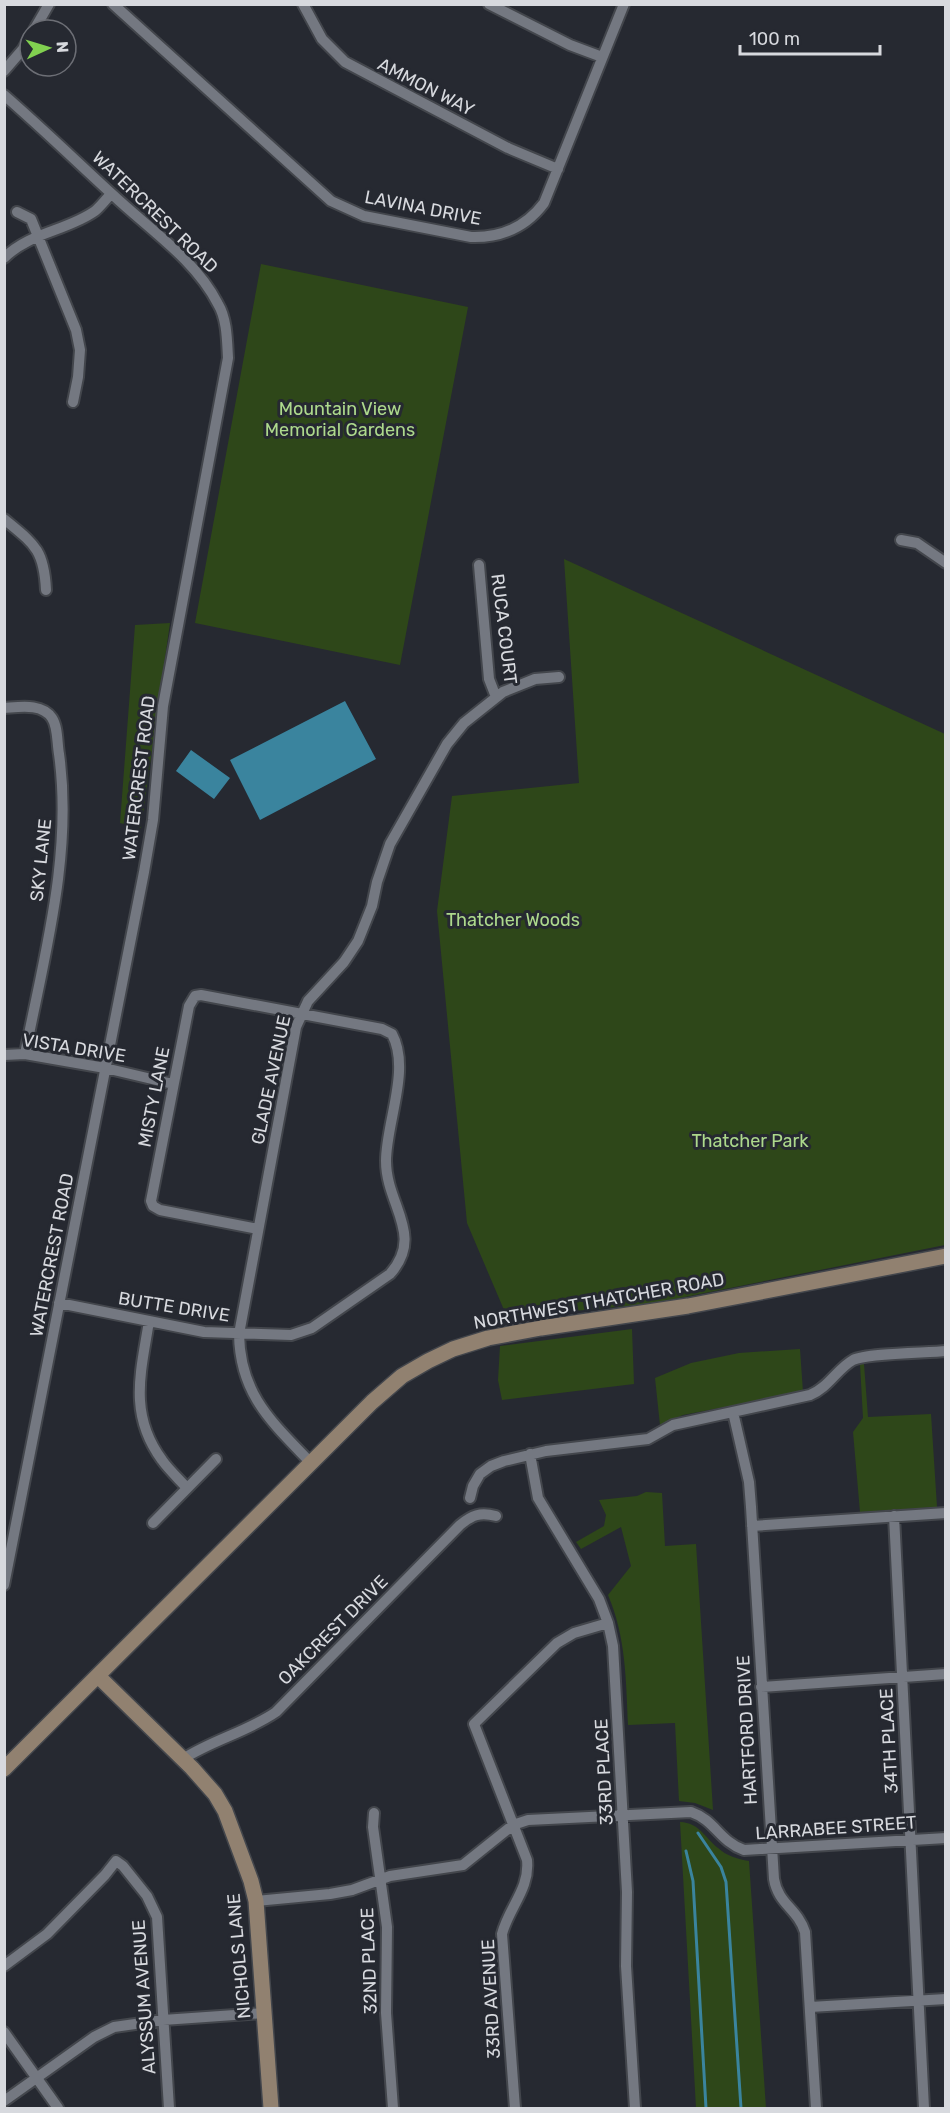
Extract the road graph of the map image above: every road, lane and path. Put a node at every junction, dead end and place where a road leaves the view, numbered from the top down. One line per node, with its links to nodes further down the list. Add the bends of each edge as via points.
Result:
1 (50, 4): 6 (street)
2 (113, 4): 11 (street, LAVINA DRIVE, via 322,194 364,216 471,237 506,233 540,209)
3 (303, 4): 11 (street, AMMON WAY, via 322,39 345,62 508,148)
4 (489, 4): 8 (street)
5 (624, 4): 8 (street, LAVINA DRIVE)
6 (41, 18)
7 (18, 55): 9 (street)
8 (602, 57): 11 (street, LAVINA DRIVE)
9 (4, 71)
10 (4, 95): 12 (street, WATERCREST ROAD)
11 (558, 169)
12 (111, 194): 14 (street, via 97,210 77,222); 28 (street, WATERCREST ROAD, via 206,281 220,306 228,358 163,705 153,820)
13 (17, 212): 14 (street, via 31,219)
14 (38, 235): 15 (street); 16 (street, via 76,330 80,350)
15 (4, 258)
16 (73, 402)
17 (4, 519): 21 (street, via 40,554)
18 (902, 540): 19 (street, via 917,543)
19 (945, 563)
20 (479, 565): 23 (street, RUCA COURT, via 489,679)
21 (46, 590)
22 (559, 677): 23 (street, GLADE AVENUE, via 530,680)
23 (496, 697): 25 (street, GLADE AVENUE, via 464,723 447,744 390,844 358,941)
24 (4, 708): 26 (street, SKY LANE, via 44,710 52,719 63,806 59,872)
25 (301, 1013): 29 (street, MISTY LANE, via 195,996 189,1006); 30 (street, GLADE AVENUE); 34 (street, BUTTE DRIVE, via 387,1030 395,1040 398,1087 386,1163 406,1242 398,1265 390,1274 312,1328 291,1335)
26 (25, 1054): 27 (street, VISTA DRIVE); 28 (street, VISTA DRIVE)
27 (4, 1055)
28 (105, 1068): 29 (street, VISTA DRIVE); 32 (street, WATERCREST ROAD)
29 (173, 1084): 30 (street, MISTY LANE, via 152,1190 153,1206)
30 (258, 1228): 34 (street, GLADE AVENUE)
31 (945, 1256): 39 (street, NORTHWEST THATCHER ROAD, via 688,1306 471,1342 402,1376)
32 (59, 1303): 33 (street, BUTTE DRIVE); 47 (street, WATERCREST ROAD)
33 (149, 1321): 34 (street, BUTTE DRIVE, via 204,1332); 40 (street, via 138,1384 144,1426 162,1461)
34 (239, 1334): 39 (street, GLADE AVENUE, via 241,1358 261,1410)
35 (945, 1351): 36 (street, via 856,1359 814,1393)
36 (733, 1412): 37 (street, via 673,1425 648,1439); 46 (street, HARTFORD DRIVE, via 749,1482)
37 (530, 1454): 41 (street, via 491,1466 480,1474); 48 (street, 33RD PLACE, via 542,1507 595,1591)
38 (216, 1459): 40 (street)
39 (311, 1463): 50 (street, NORTHWEST THATCHER ROAD)
40 (187, 1488): 45 (street)
41 (470, 1498)
42 (945, 1513): 44 (street)
43 (496, 1516): 53 (street, OAKCREST DRIVE, via 480,1513 460,1525 276,1712)
44 (894, 1516): 46 (street); 51 (street, 34TH PLACE)
45 (153, 1522)
46 (752, 1526): 52 (street, HARTFORD DRIVE)
47 (4, 1585)
48 (608, 1623): 56 (street, 33RD PLACE, via 614,1653); 57 (street, 33RD AVENUE, via 557,1642 474,1724)
49 (945, 1674): 51 (street)
50 (98, 1676): 53 (street, NICHOLS LANE); 54 (street, NORTHWEST THATCHER ROAD)
51 (902, 1677): 52 (street); 59 (street, 34TH PLACE)
52 (761, 1687): 60 (street, HARTFORD DRIVE)
53 (183, 1759): 62 (street, NICHOLS LANE, via 220,1802)
54 (4, 1769)
55 (374, 1813): 61 (street, 32ND PLACE)
56 (623, 1815): 57 (street, LARRABEE STREET, via 528,1820); 60 (street, LARRABEE STREET, via 691,1812 712,1824 724,1840 736,1847); 77 (street, 33RD PLACE, via 626,1966)
57 (513, 1825): 61 (street, LARRABEE STREET, via 463,1864); 76 (street, 33RD AVENUE, via 528,1870 502,1934)
58 (945, 1838): 59 (street, LARRABEE STREET)
59 (911, 1840): 60 (street, LARRABEE STREET); 65 (street, 34TH PLACE)
60 (771, 1850): 66 (street, HARTFORD DRIVE, via 778,1895 799,1917 805,1932)
61 (381, 1879): 62 (street, LARRABEE STREET, via 330,1894); 75 (street, 32ND PLACE, via 387,1927 386,2013)
62 (256, 1901): 67 (street, NICHOLS LANE)
63 (4, 1966): 68 (street, ALYSSUM AVENUE, via 47,1934 116,1861 155,1911)
64 (945, 1999): 65 (street)
65 (919, 2001): 66 (street); 79 (street, 34TH PLACE)
66 (810, 2007): 78 (street, HARTFORD DRIVE)
67 (264, 2013): 68 (street); 74 (street, NICHOLS LANE)
68 (163, 2020): 70 (street, via 124,2024 104,2031); 73 (street, ALYSSUM AVENUE)
69 (4, 2032): 70 (street)
70 (37, 2078): 71 (street); 72 (street)
71 (4, 2100)
72 (58, 2109)
73 (169, 2109)
74 (271, 2109)
75 (393, 2109)
76 (514, 2109)
77 (635, 2109)
78 (816, 2109)
79 (924, 2109)

